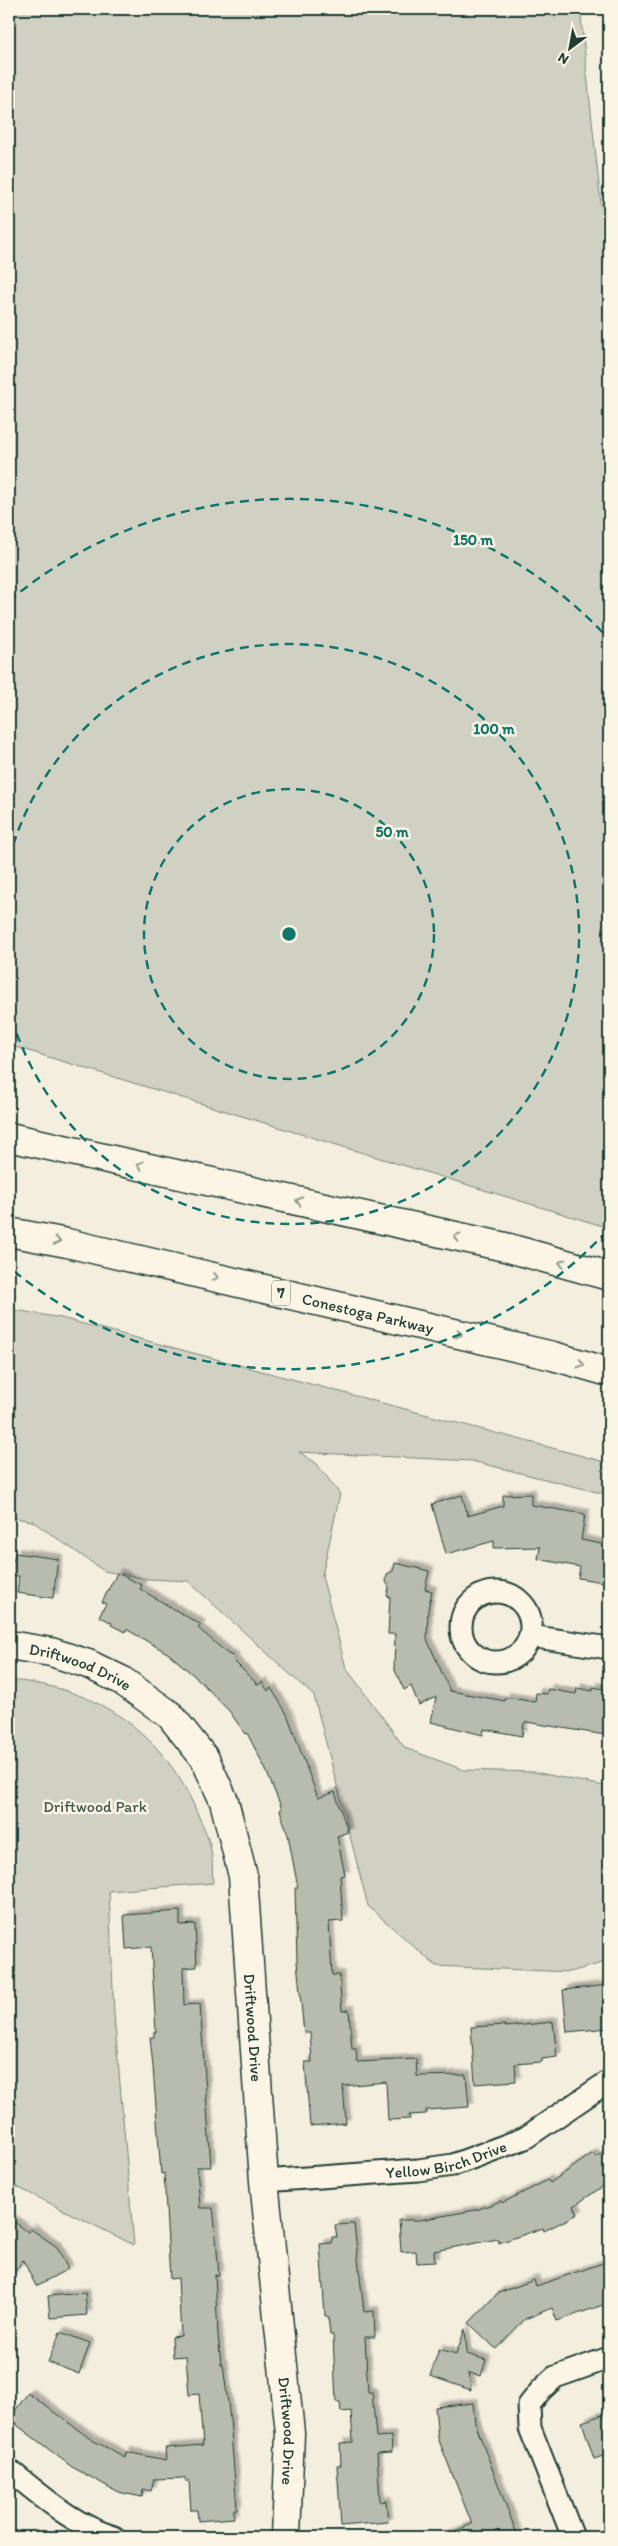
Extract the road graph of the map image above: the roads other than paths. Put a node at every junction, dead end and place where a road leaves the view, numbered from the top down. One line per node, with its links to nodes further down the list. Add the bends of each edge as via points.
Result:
1 (9, 1137): 3 (main road, one-way to 1, via 505,1247)
2 (9, 1232): 4 (main road, Conestoga Parkway / 7, one-way to 4, via 553,1356)
3 (609, 1276)
4 (609, 1372)
5 (530, 1636): 7 (street)
6 (9, 1645): 9 (main road, Driftwood Drive, via 51,1652 88,1664 121,1680 170,1715 205,1759 224,1802 243,1876)
7 (609, 1648)
8 (609, 2080): 9 (street, Yellow Birch Drive, via 525,2138 453,2165)
9 (264, 2181): 13 (main road, Driftwood Drive, via 290,2433)
10 (609, 2358): 14 (street, via 555,2377 529,2404 530,2428)
11 (9, 2470): 12 (street, via 72,2519 98,2533)
12 (114, 2537)
13 (286, 2537)
14 (573, 2537)

